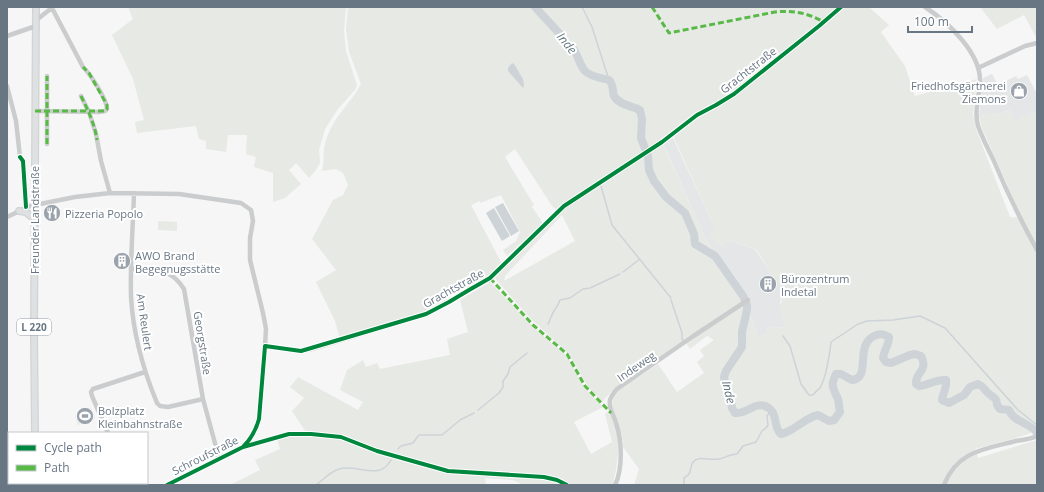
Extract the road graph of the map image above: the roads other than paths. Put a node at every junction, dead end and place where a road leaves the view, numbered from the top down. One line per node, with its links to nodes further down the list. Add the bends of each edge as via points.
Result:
1 (36, 7): 5 (main road, Freunder Landstraße / L 220)
2 (52, 7): 5 (street); 15 (street, via 83,67 107,105 105,111)
3 (841, 7): 16 (street, Grachtstraße, via 734,94 697,115)
4 (925, 7): 9 (street, via 936,14 958,36)
5 (36, 18): 6 (main road, Freunder Landstraße / L 220)
6 (36, 26): 7 (street); 13 (main road, Freunder Landstraße / L 220)
7 (7, 36)
8 (1037, 43): 9 (street)
9 (978, 68): 26 (street, via 978,126 1004,186)
10 (47, 76): 14 (street)
11 (7, 86): 18 (street, via 16,121)
12 (81, 96): 15 (street)
13 (35, 111): 14 (street); 22 (main road, Freunder Landstraße / L 220)
14 (47, 111): 15 (street); 17 (street)
15 (88, 112): 20 (street)
16 (662, 142)
17 (47, 144)
18 (20, 157)
19 (636, 159): 29 (street, Grachtstraße, via 559,210 490,278 440,307 426,314 312,349 301,351)
20 (110, 193): 21 (street, Schroufstraße); 22 (street, Schroufstraße)
21 (134, 193): 27 (street, Am Reulert); 29 (street, Schroufstraße, via 195,196 241,203 251,210 253,220 250,260 266,329)
22 (35, 205): 23 (street, Schroufstraße); 25 (main road, Freunder Landstraße / L 220)
23 (19, 210): 24 (street, Schroufstraße); 25 (main road, via 26,212)
24 (7, 217)
25 (35, 220): 32 (main road, Freunder Landstraße / L 220)
26 (1037, 250)
27 (132, 269): 30 (street, Am Reulert, via 135,327); 31 (street, Georgstraße, via 166,272 175,277 184,289)
28 (748, 300): 37 (street, Indeweg, via 617,389 610,401 611,413 620,440 620,471)
29 (265, 346): 35 (street, Schroufstraße, via 256,428 243,447)
30 (145, 372): 31 (street, Am Reulert, via 160,406 168,407); 33 (street, via 92,390 92,396)
31 (203, 399): 35 (street, Georgstraße)
32 (35, 432)
33 (108, 432)
34 (1036, 436): 38 (street, via 967,456 948,474)
35 (219, 458): 36 (street, Schroufstraße)
36 (167, 485)
37 (615, 485)
38 (944, 485)

